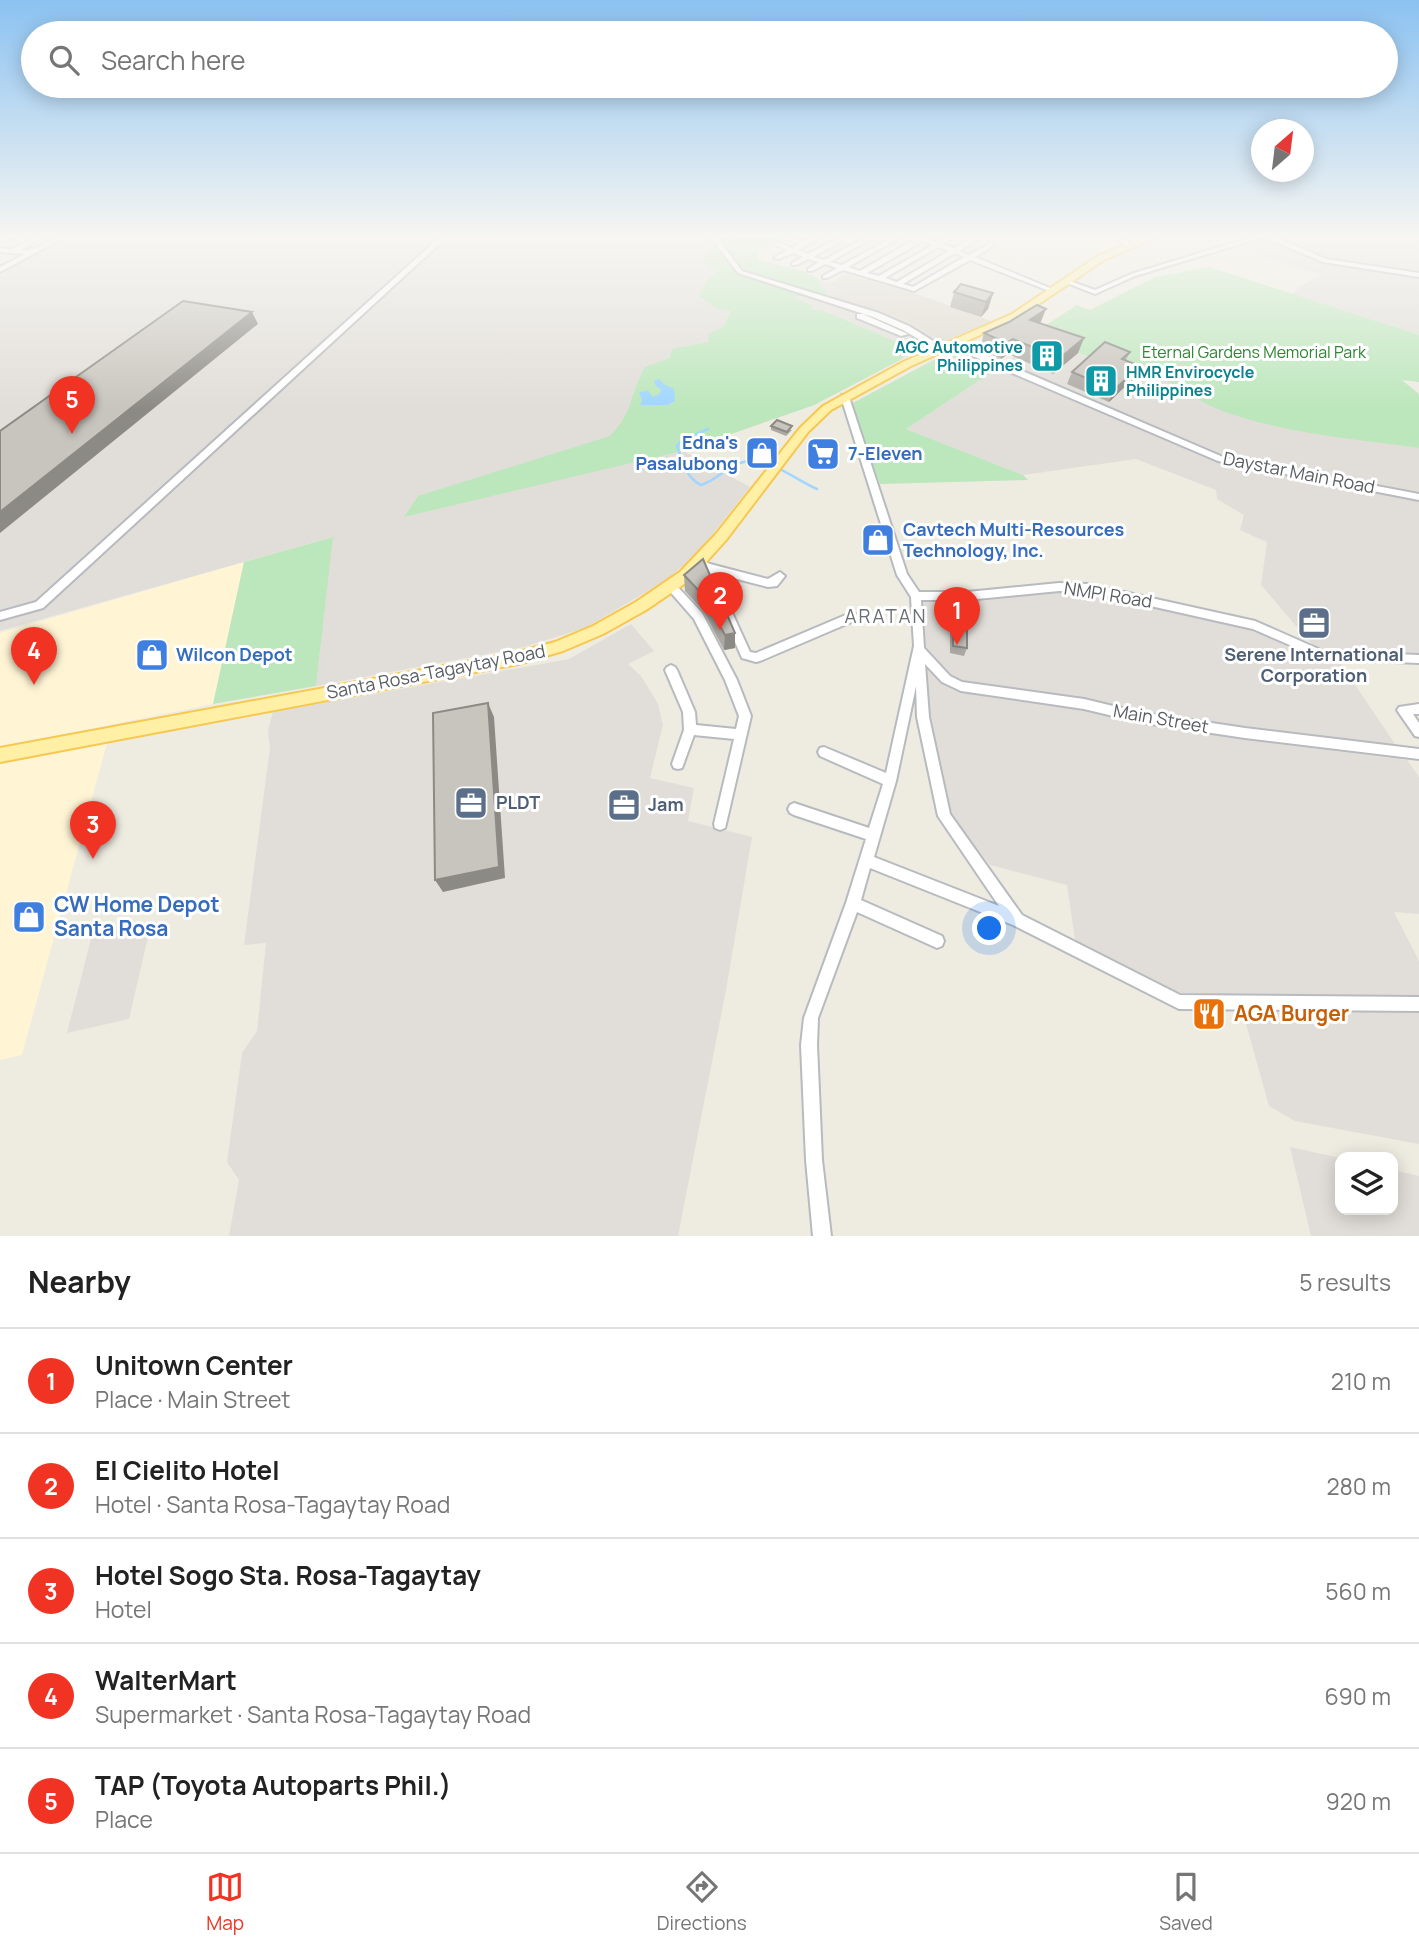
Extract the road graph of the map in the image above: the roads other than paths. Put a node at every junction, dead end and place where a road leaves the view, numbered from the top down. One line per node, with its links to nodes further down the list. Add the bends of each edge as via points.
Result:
1 (381, 294): 11 (street, via 38,605)
2 (811, 294): 4 (street, Daystar Main Road, via 891,321)
3 (1050, 294): 4 (main road, Santa Rosa-Tagaytay Road, via 1007,321)
4 (946, 347): 5 (main road, Santa Rosa-Tagaytay Road); 6 (street, Daystar Main Road, via 968,350 1221,459)
5 (845, 397): 7 (main road, Santa Rosa-Tagaytay Road, via 817,415); 10 (street, via 902,575)
6 (1419, 496)
7 (703, 565): 8 (street, via 768,583); 9 (main road, Santa Rosa-Tagaytay Road); 12 (street, via 750,657 792,645)
8 (780, 576)
9 (671, 587): 19 (street, via 698,616 731,680 745,716); 22 (main road, Santa Rosa-Tagaytay Road, via 619,620 537,654)
10 (916, 596): 13 (street); 14 (street, NMPI Road, via 1088,588 1255,625 1322,655)
11 (0, 616)
12 (852, 617)
13 (918, 648): 21 (street, Main Street, via 946,678 961,686 1245,733); 24 (street); 30 (street, via 923,718 944,816)
14 (1419, 659)
15 (671, 670): 17 (street, via 689,712)
16 (1419, 709): 18 (street, via 1403,710)
17 (690, 730): 19 (street); 23 (street)
18 (1419, 732)
19 (741, 736): 26 (street)
20 (824, 752): 24 (street)
21 (1419, 754)
22 (0, 755)
23 (678, 764)
24 (890, 781): 27 (street)
25 (794, 809): 27 (street)
26 (720, 824)
27 (873, 835): 28 (street)
28 (866, 860): 29 (street); 30 (street)
29 (853, 903): 31 (street); 33 (street, via 815,1005 810,1031 814,1160)
30 (1017, 920): 32 (street, via 1179,1002)
31 (937, 942)
32 (1419, 1004)
33 (822, 1236)

